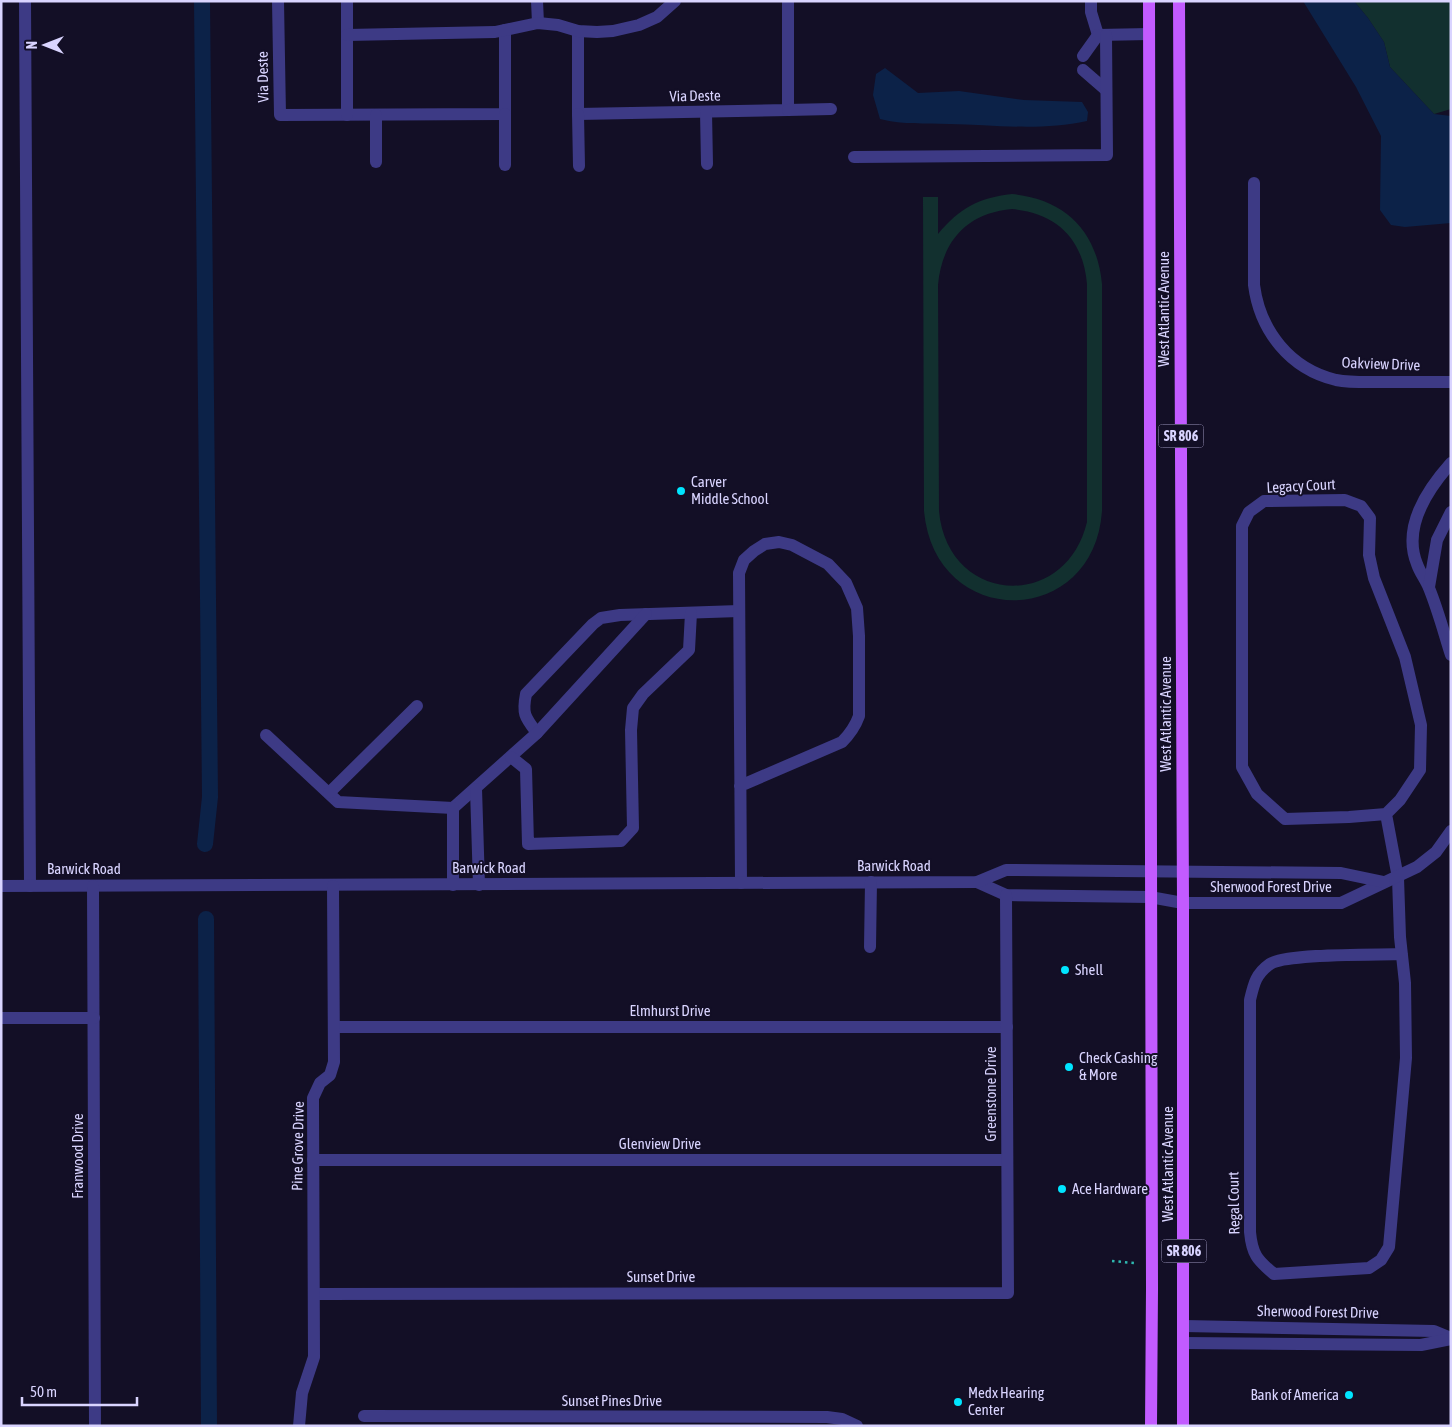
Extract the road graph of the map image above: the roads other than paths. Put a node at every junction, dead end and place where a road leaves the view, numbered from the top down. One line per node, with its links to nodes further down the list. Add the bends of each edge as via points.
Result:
1 (25, 1): 60 (street)
2 (278, 1): 24 (street, Via Deste, via 280,115)
3 (346, 1): 14 (street)
4 (537, 1): 10 (street)
5 (675, 1): 12 (street, via 657,17 639,25 597,32)
6 (788, 1): 20 (street)
7 (1091, 1): 15 (street, via 1091,12)
8 (1149, 1): 13 (main road, West Atlantic Avenue / SR 806)
9 (1179, 1): 51 (main road, West Atlantic Avenue / SR 806)
10 (538, 23): 11 (street); 12 (street)
11 (505, 30): 14 (street); 22 (street)
12 (578, 30): 23 (street)
13 (1149, 34): 15 (street); 50 (main road, West Atlantic Avenue / SR 806)
14 (347, 35): 24 (street)
15 (1102, 35): 16 (street); 18 (street)
16 (1083, 56)
17 (1083, 70): 18 (street)
18 (1106, 90): 26 (street, via 1107,155)
19 (831, 109): 20 (street, Via Deste)
20 (788, 110): 21 (street, Via Deste)
21 (706, 112): 23 (street, Via Deste); 28 (street)
22 (506, 114): 25 (street, Via Deste); 29 (street)
23 (578, 114): 30 (street)
24 (347, 115): 25 (street, Via Deste)
25 (376, 115): 27 (street)
26 (854, 157)
27 (376, 162)
28 (707, 164)
29 (506, 165)
30 (579, 166)
31 (1254, 183): 32 (street, Oakview Drive, via 1256,297 1266,326 1283,350 1302,366 1335,380)
32 (1451, 382)
33 (1451, 463): 35 (street, via 1424,499 1412,542 1416,563)
34 (1451, 512): 35 (street, via 1437,540)
35 (1429, 587): 39 (street)
36 (739, 611): 37 (street); 44 (street); 44 (street, via 739,573 744,560 765,544 779,542 792,545 828,564 846,583 857,608 859,636 859,716 850,735 842,742)
37 (691, 613): 38 (street); 43 (street, via 689,650 642,694 633,708 633,828 621,842 528,844 526,769)
38 (646, 614): 41 (street); 41 (street, via 601,618 526,694 523,707)
39 (1451, 655)
40 (416, 706): 46 (street)
41 (537, 734): 43 (street)
42 (266, 735): 46 (street)
43 (511, 757): 45 (street)
44 (740, 786): 56 (street)
45 (476, 788): 47 (street); 58 (street)
46 (329, 793): 47 (street, via 338,802)
47 (454, 808): 57 (street)
48 (1386, 814): 48 (street, Legacy Court, via 1400,800 1420,770 1421,725 1405,657 1374,578 1369,555 1370,518 1361,506 1344,500 1264,501 1249,512 1242,526 1242,767 1257,794 1285,820); 52 (street)
49 (1451, 831): 52 (street, Sherwood Forest Drive, via 1427,860)
50 (1150, 871): 51 (street, Barwick Road); 54 (street, Barwick Road, via 1006,870); 64 (main road, West Atlantic Avenue / SR 806)
51 (1183, 871): 55 (street, Sherwood Forest Drive, via 1341,873); 65 (main road, West Atlantic Avenue / SR 806)
52 (1398, 878): 55 (street, Sherwood Forest Drive); 67 (street, Regal Court)
53 (871, 882): 54 (street, Barwick Road); 56 (street, Barwick Road); 66 (street)
54 (977, 882): 63 (street, Barwick Road)
55 (1384, 882): 65 (street, Sherwood Forest Drive, via 1341,903)
56 (741, 883): 58 (street, Barwick Road)
57 (453, 885): 58 (street, Barwick Road); 62 (street, Barwick Road)
58 (480, 885)
59 (1, 886): 60 (street, Barwick Road)
60 (30, 886): 61 (street, Barwick Road)
61 (94, 886): 62 (street, Barwick Road); 69 (street, Franwood Drive)
62 (333, 886): 70 (street, Pine Grove Drive)
63 (1006, 895): 64 (street, Barwick Road); 71 (street, Greenstone Drive)
64 (1150, 897): 65 (street, Barwick Road); 80 (main road, West Atlantic Avenue / SR 806)
65 (1183, 903): 76 (main road, West Atlantic Avenue / SR 806)
66 (870, 947)
67 (1402, 954): 67 (street, Regal Court, via 1406,1058 1389,1247 1382,1260 1369,1268 1274,1274 1258,1261 1251,1248 1250,1000 1255,978 1272,963 1302,957)
68 (1, 1018): 69 (street)
69 (94, 1018): 81 (street, Franwood Drive)
70 (334, 1027): 71 (street, Elmhurst Drive); 72 (street, Pine Grove Drive, via 334,1062 330,1074 313,1098)
71 (1007, 1027): 73 (street, Greenstone Drive)
72 (313, 1160): 73 (street, Glenview Drive); 75 (street, Pine Grove Drive)
73 (1007, 1160): 74 (street, Greenstone Drive)
74 (1008, 1293): 75 (street, Sunset Drive)
75 (314, 1294): 82 (street, Pine Grove Drive, via 314,1357 302,1393)
76 (1184, 1326): 77 (street, Sherwood Forest Drive, via 1434,1331); 78 (main road, West Atlantic Avenue / SR 806)
77 (1451, 1338): 78 (street, Sherwood Forest Drive, via 1421,1345)
78 (1184, 1343): 84 (main road, West Atlantic Avenue / SR 806)
79 (364, 1416): 83 (street, Sunset Pines Drive, via 827,1417)
80 (1153, 1423)
81 (95, 1426)
82 (300, 1426)
83 (857, 1426)
84 (1183, 1426)

